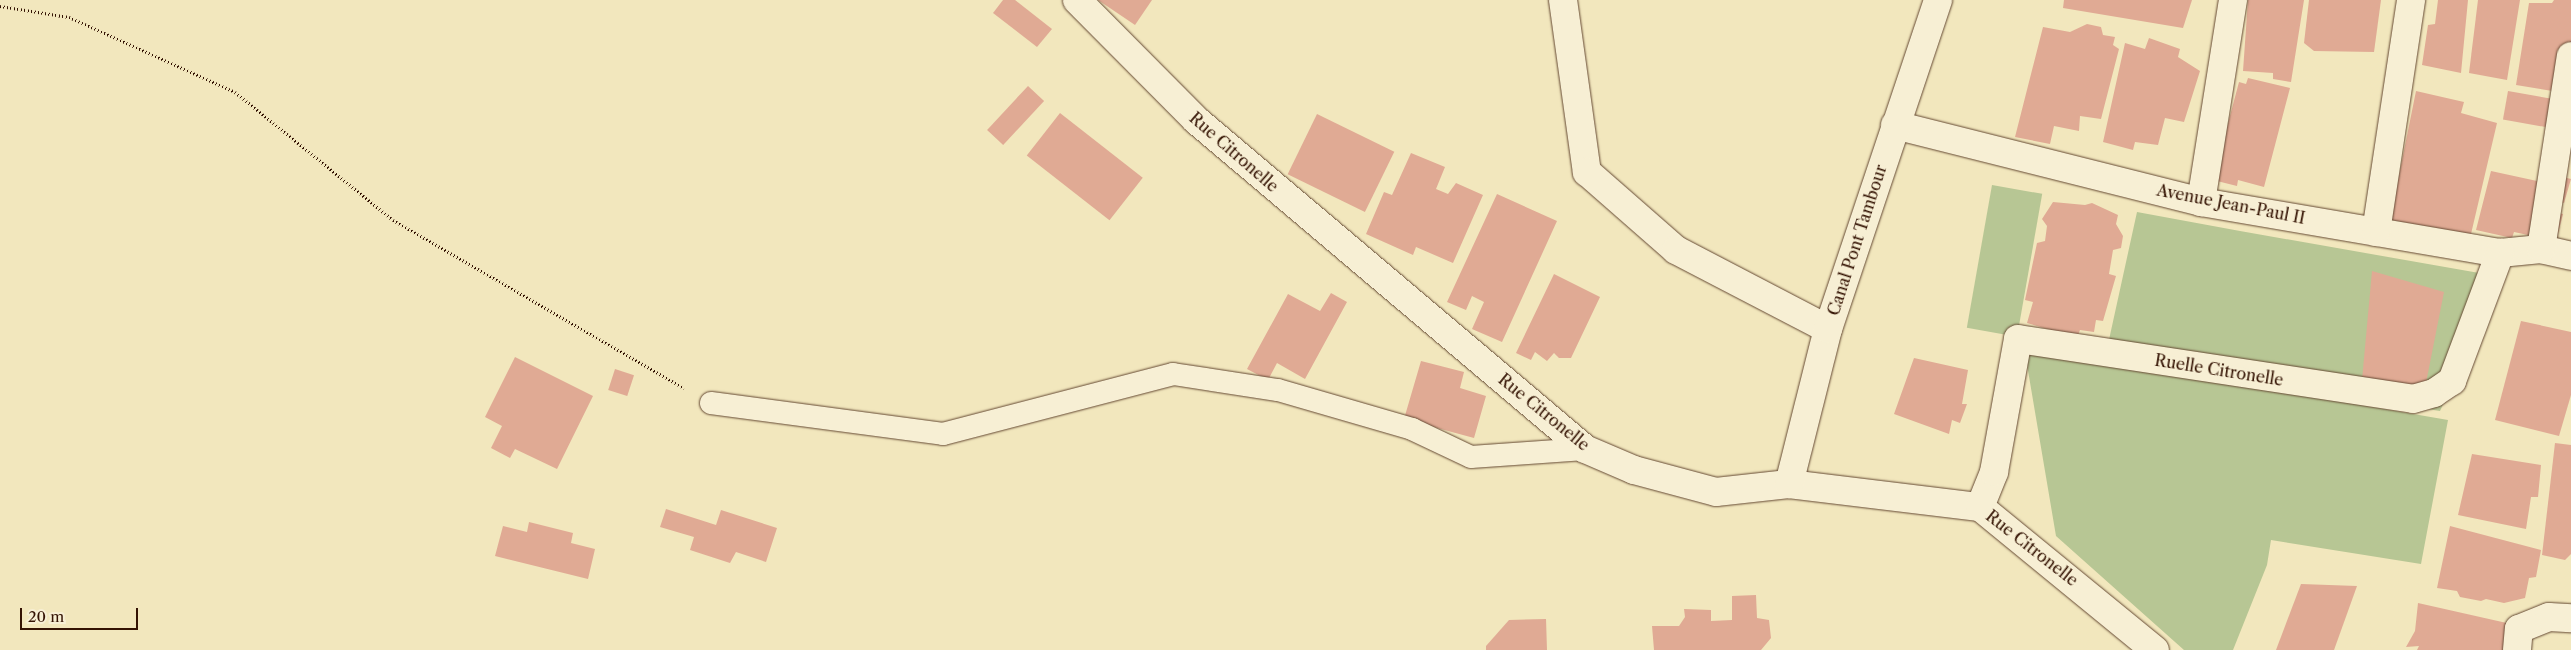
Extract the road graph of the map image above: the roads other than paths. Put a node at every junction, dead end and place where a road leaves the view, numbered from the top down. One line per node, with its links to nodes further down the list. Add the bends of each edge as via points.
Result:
1 (1077, 0): 15 (street, Rue Citronelle, via 1196,120)
2 (1563, 0): 13 (street, via 1587,172 1676,250)
3 (1938, 0): 7 (street, Canal Pont Tambour)
4 (2232, 0): 8 (street)
5 (2411, 0): 9 (street)
6 (2571, 56): 10 (street)
7 (1895, 125): 8 (street, Avenue Jean-Paul II); 13 (street, Canal Pont Tambour)
8 (2201, 202): 9 (street, Avenue Jean-Paul II)
9 (2376, 232): 11 (street, Avenue Jean-Paul II)
10 (2541, 249): 11 (street, Avenue Jean-Paul II); 12 (street, Avenue Jean-Paul II)
11 (2500, 253): 17 (street, Ruelle Citronelle, via 2452,380 2434,394 2413,399 2018,339 1994,472)
12 (2571, 256)
13 (1828, 329): 16 (street, Canal Pont Tambour)
14 (711, 403): 15 (lane, via 943,434 1173,374 1278,390 1412,429 1471,457)
15 (1585, 449): 16 (street, Rue Citronelle, via 1634,470 1716,492)
16 (1789, 484): 17 (street, Rue Citronelle)
17 (1980, 507): 19 (street, Rue Citronelle)
18 (2571, 618): 20 (street, via 2549,617 2519,628)
19 (2155, 650)
20 (2516, 650)

